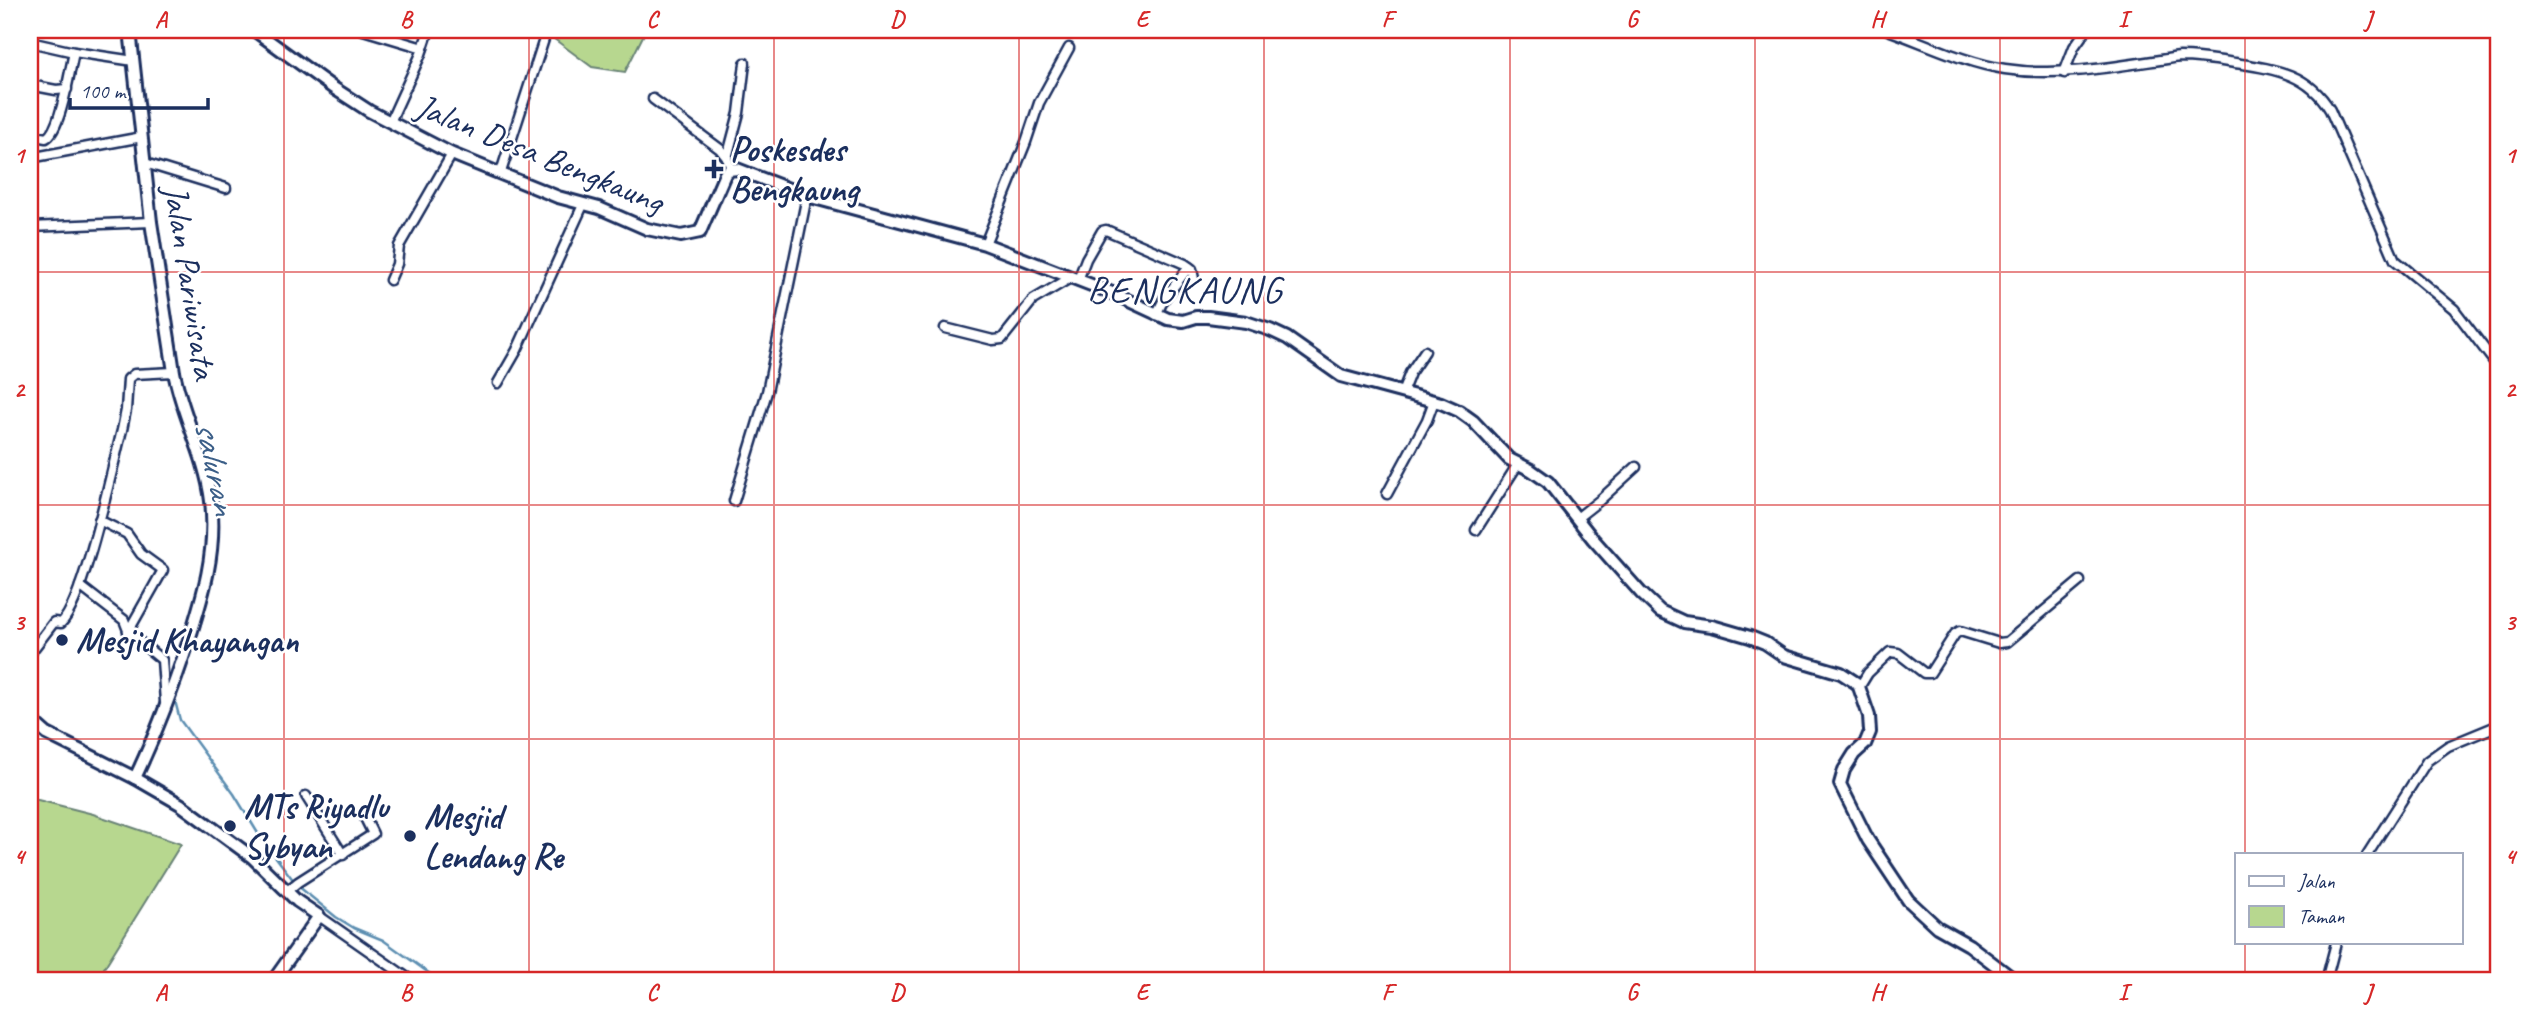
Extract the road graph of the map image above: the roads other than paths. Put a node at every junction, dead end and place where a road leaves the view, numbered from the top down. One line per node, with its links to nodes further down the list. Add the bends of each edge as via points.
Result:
1 (130, 30): 12 (street, Jalan Pariwisata)
2 (254, 30): 18 (street, Jalan Desa Bengkaung, via 332,87)
3 (363, 30): 9 (street)
4 (429, 30): 9 (street)
5 (547, 30): 26 (street)
6 (1888, 30): 14 (street, via 1993,66)
7 (2086, 30): 14 (street)
8 (30, 42): 11 (street)
9 (423, 48): 18 (street)
10 (1069, 48): 32 (street, via 1039,103)
11 (74, 52): 12 (street); 16 (street)
12 (130, 60): 20 (street, Jalan Pariwisata)
13 (745, 63): 23 (street)
14 (2064, 73): 40 (street, via 2195,57 2278,70 2301,79 2330,110 2395,260 2454,309)
15 (30, 85): 16 (street)
16 (67, 89): 19 (street, via 51,135)
17 (653, 99): 23 (street)
18 (390, 122): 21 (street, Jalan Desa Bengkaung)
19 (30, 135)
20 (138, 138): 22 (street); 24 (street, Jalan Pariwisata)
21 (452, 154): 26 (street, Jalan Desa Bengkaung); 36 (street, via 399,246)
22 (30, 158)
23 (727, 158): 25 (street)
24 (145, 163): 27 (street); 30 (street, Jalan Pariwisata)
25 (731, 169): 28 (street); 29 (street, Jalan Desa Bengkaung, via 697,233 658,232)
26 (501, 172): 29 (street, Jalan Desa Bengkaung)
27 (226, 188)
28 (807, 195): 32 (street); 48 (street, via 767,392)
29 (583, 205): 42 (street)
30 (148, 222): 31 (street); 41 (street, Jalan Pariwisata)
31 (30, 227)
32 (985, 244): 34 (street)
33 (1189, 267): 34 (street, via 1106,230); 35 (street); 37 (street)
34 (1075, 278): 37 (street); 38 (street, via 1033,300 1002,339)
35 (1194, 279)
36 (390, 280)
37 (1156, 315): 43 (street, via 1176,321 1208,317 1258,326 1287,338 1341,376)
38 (945, 328)
39 (1425, 351): 43 (street)
40 (2499, 368)
41 (171, 373): 50 (street, via 134,374 128,379 127,410); 57 (street, Jalan Pariwisata, via 209,488 213,536 208,576)
42 (498, 383)
43 (1402, 393): 44 (street)
44 (1434, 401): 45 (street, via 1466,415); 47 (street)
45 (1518, 464): 49 (street, via 1549,482); 51 (street)
46 (1636, 467): 49 (street)
47 (1387, 495)
48 (734, 501)
49 (1577, 519): 56 (street, via 1660,611 1684,622 1758,640 1784,656 1841,673)
50 (99, 520): 53 (street); 54 (street, via 127,534 141,554 163,570)
51 (1476, 530)
52 (2080, 581): 56 (street, via 2007,642 1960,631 1930,673 1891,651)
53 (80, 586): 54 (street, via 124,620); 55 (street, via 67,617 54,622)
54 (128, 632): 57 (street, via 162,660)
55 (31, 652)
56 (1860, 686): 70 (street, via 1870,732 1844,770 1840,784 1868,841 1908,900 1927,918)
57 (165, 709): 60 (street, Jalan Pariwisata)
58 (30, 719): 60 (street, via 47,734)
59 (2499, 725): 63 (street, via 2448,746 2427,761)
60 (135, 778): 65 (street, via 180,804)
61 (306, 796): 64 (street)
62 (365, 818): 64 (street, via 373,834)
63 (2368, 853)
64 (343, 855): 65 (street)
65 (289, 890): 66 (street)
66 (319, 916): 68 (street); 69 (street)
67 (2336, 944): 71 (street)
68 (273, 981)
69 (412, 981)
70 (2016, 981)
71 (2326, 981)

